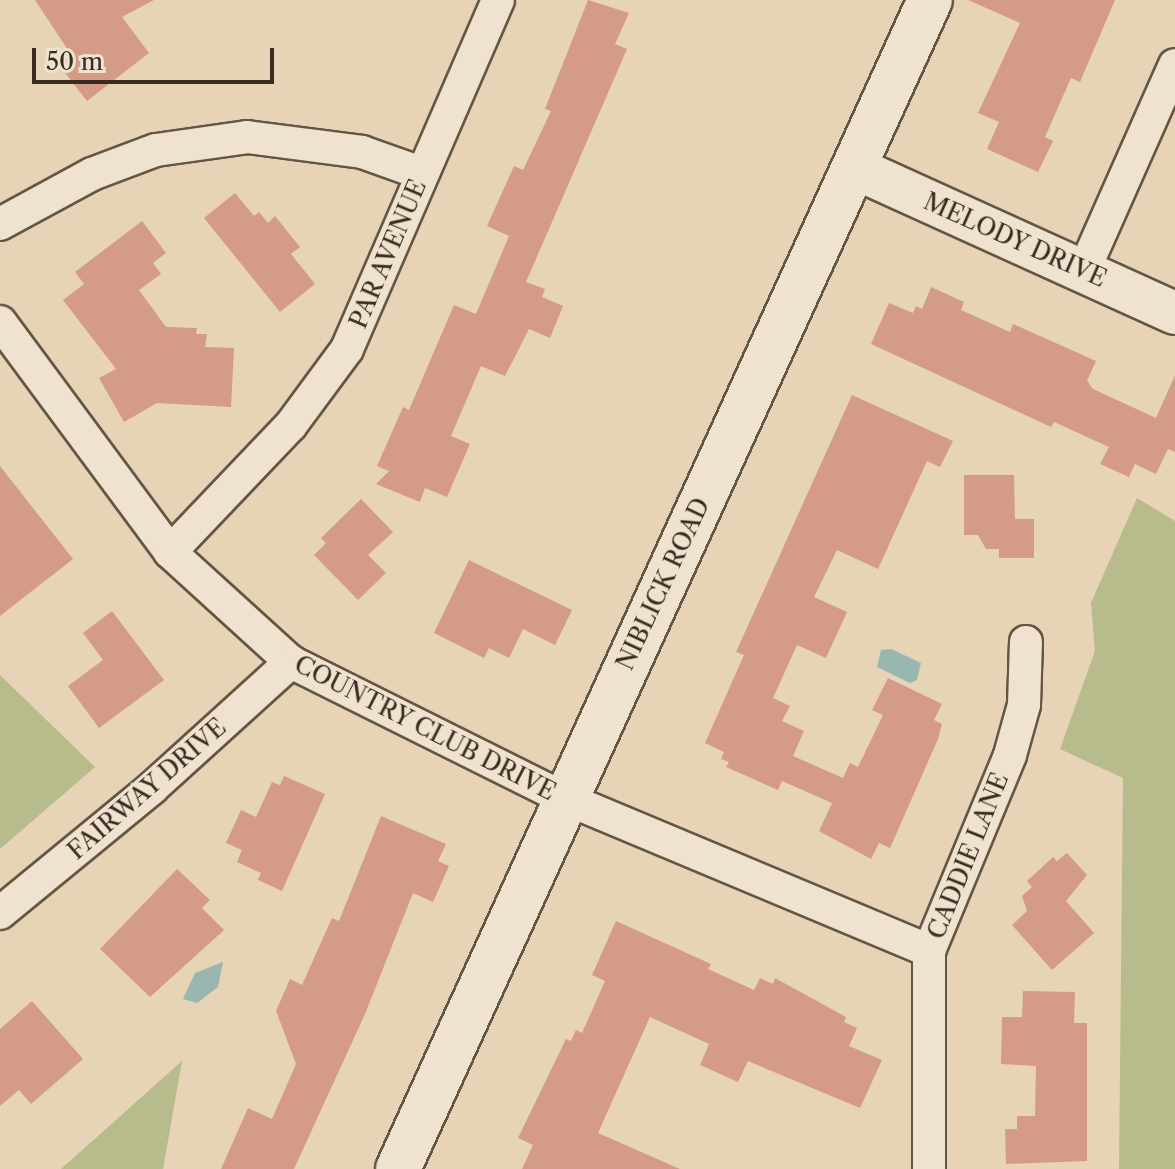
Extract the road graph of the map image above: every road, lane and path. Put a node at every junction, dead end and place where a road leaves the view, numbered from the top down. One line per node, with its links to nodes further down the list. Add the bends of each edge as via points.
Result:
1 (498, 0): 5 (street, PAR AVENUE)
2 (930, 0): 4 (main road, NIBLICK ROAD)
3 (1175, 65): 7 (street)
4 (855, 168): 7 (street, MELODY DRIVE); 13 (main road, NIBLICK ROAD)
5 (421, 173): 6 (street, via 362,152 247,137 156,150 92,174); 10 (street, PAR AVENUE, via 384,273 347,349 291,425)
6 (0, 224)
7 (1084, 270): 8 (street, MELODY DRIVE)
8 (1175, 313)
9 (0, 322): 10 (street, COUNTRY CLUB DRIVE)
10 (170, 552): 12 (street, COUNTRY CLUB DRIVE)
11 (1026, 642): 15 (street, CADDIE LANE, via 1024,705 1010,755)
12 (291, 662): 13 (street, COUNTRY CLUB DRIVE); 14 (street, FAIRWAY DRIVE, via 152,788)
13 (564, 798): 15 (street, COUNTRY CLUB DRIVE); 16 (main road, NIBLICK ROAD)
14 (0, 913)
15 (929, 951): 17 (street, CADDIE LANE)
16 (398, 1169)
17 (929, 1169)

